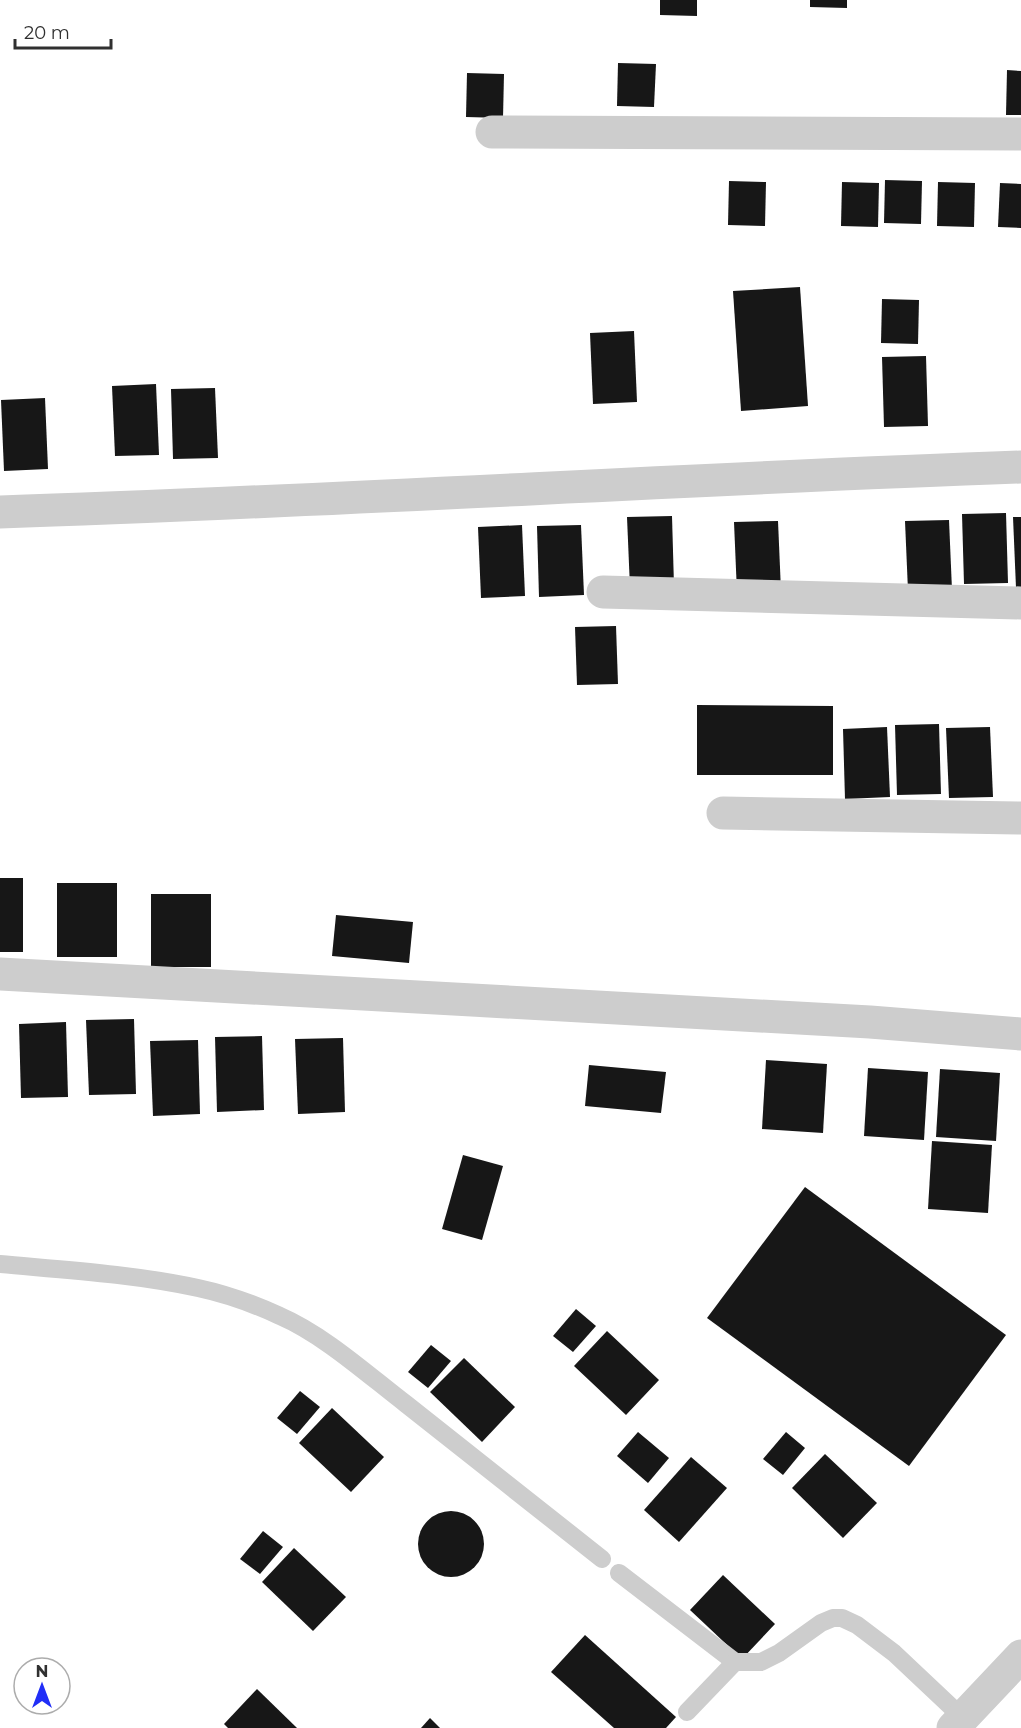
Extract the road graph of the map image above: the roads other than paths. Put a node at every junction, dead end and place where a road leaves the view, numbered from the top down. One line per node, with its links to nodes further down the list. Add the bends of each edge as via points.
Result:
1 (492, 132): 2 (street)
2 (1021, 134)
3 (1021, 467): 4 (street)
4 (0, 512)
5 (603, 592): 6 (street)
6 (1021, 603)
7 (723, 813): 8 (street)
8 (1021, 818)
9 (0, 974): 10 (street, via 835,1020)
10 (1021, 1034)
11 (0, 1264): 12 (lane, via 190,1286 247,1302 282,1317 317,1336)
12 (602, 1558)
13 (619, 1573): 15 (lane)
14 (1021, 1656): 17 (street)
15 (735, 1662): 16 (lane); 17 (lane, via 761,1662 820,1623 842,1618 894,1653)
16 (687, 1713)
17 (958, 1723)

